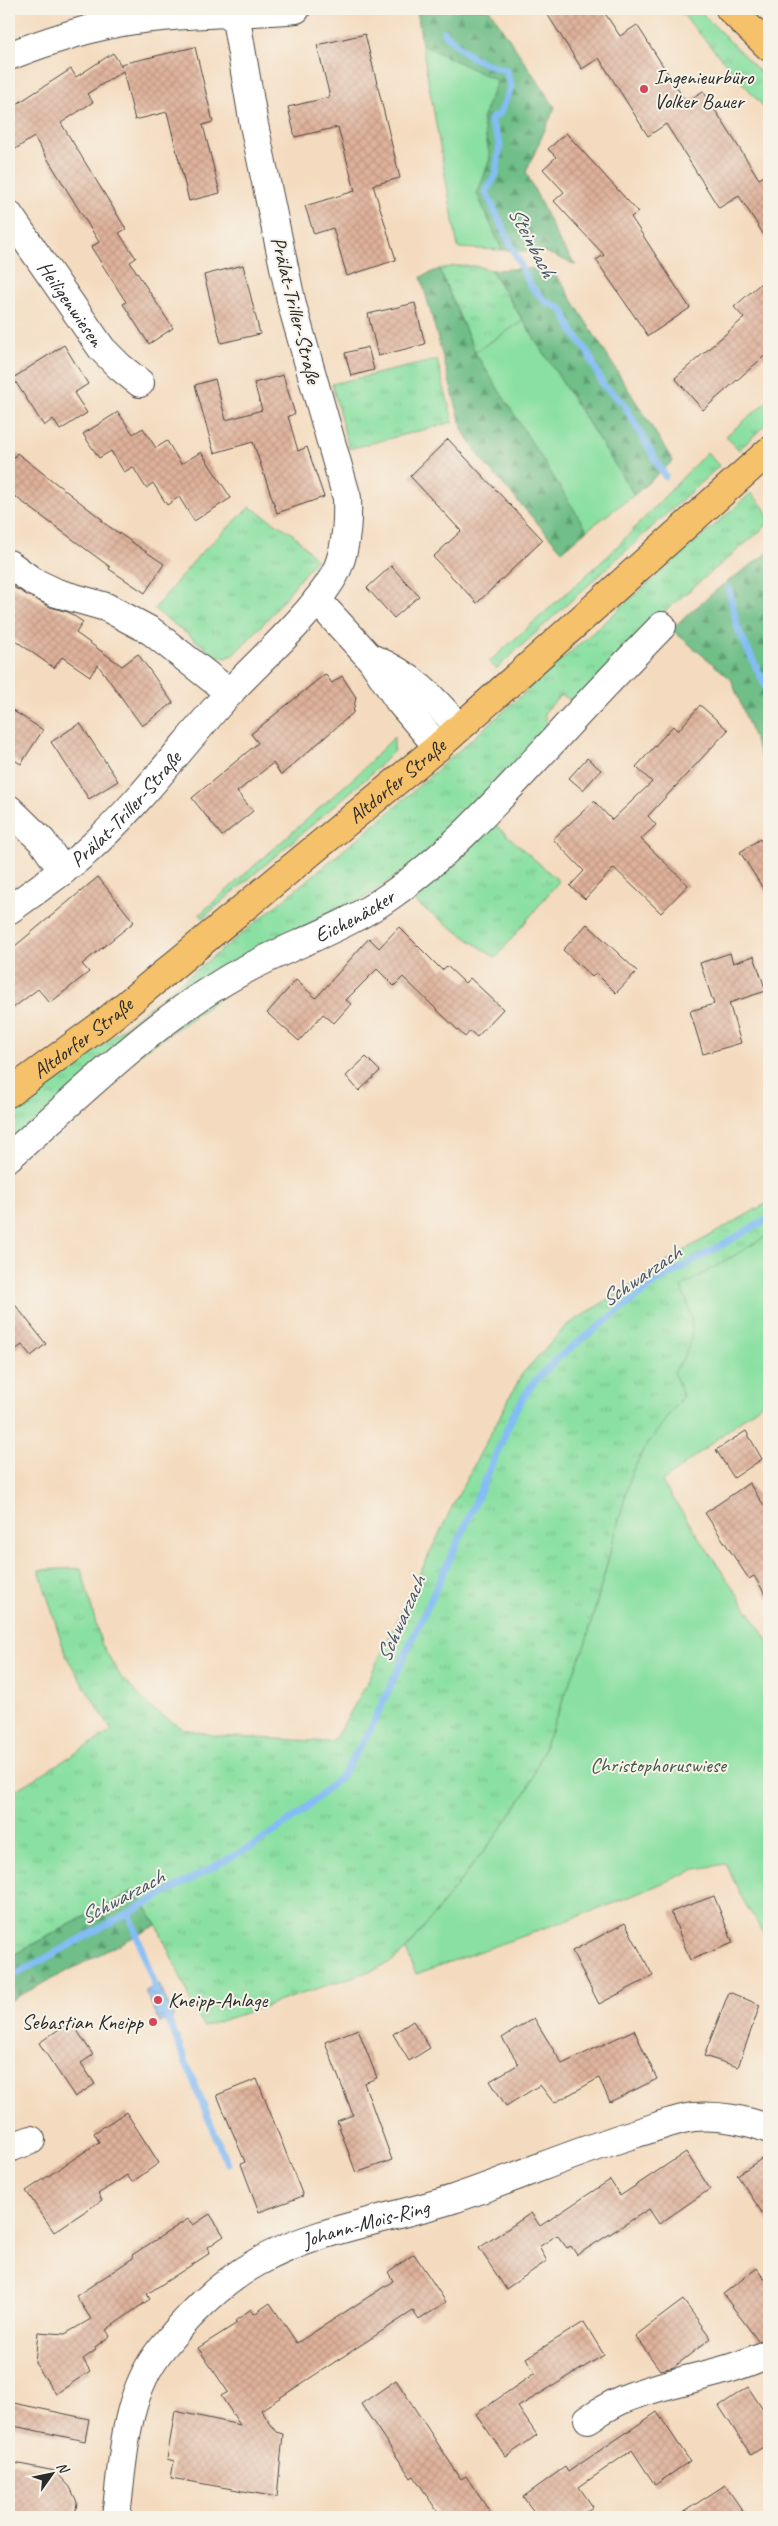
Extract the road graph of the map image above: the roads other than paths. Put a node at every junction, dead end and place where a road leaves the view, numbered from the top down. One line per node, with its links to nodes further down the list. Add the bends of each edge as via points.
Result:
1 (296, 9): 3 (street)
2 (730, 9): 4 (main road)
3 (235, 13): 5 (street, via 122,22 90,29); 10 (street, Prälat-Triller-Straße, via 254,126 292,305 347,498 342,556 333,578)
4 (769, 47)
5 (9, 56)
6 (9, 215): 7 (street, Heiligenwiesen, via 102,349)
7 (140, 383)
8 (769, 451): 14 (main road, Altdorfer Straße)
9 (9, 564): 13 (street, via 57,593 106,607 151,631)
10 (317, 600): 12 (street); 13 (street, Prälat-Triller-Straße)
11 (662, 626): 20 (street, Eichenäcker, via 491,808 439,857 390,896 357,917 245,969 195,1000 144,1039)
12 (371, 659): 14 (street, via 390,666 422,688); 15 (street, via 399,701)
13 (230, 693): 17 (street, Prälat-Triller-Straße, via 123,815)
14 (459, 728): 15 (main road, Altdorfer Straße)
15 (438, 747): 19 (main road, Altdorfer Straße, via 104,1023)
16 (9, 809): 17 (street, via 42,841)
17 (63, 871): 18 (street, Prälat-Triller-Straße)
18 (9, 910)
19 (9, 1093)
20 (9, 1158)
21 (769, 2129): 24 (street, Johann-Mois-Ring, via 734,2120 694,2117 667,2124 447,2201 300,2243 254,2264 197,2310 160,2350 147,2370 135,2398 127,2433)
22 (769, 2353): 23 (street, via 728,2370 628,2397)
23 (588, 2419)
24 (116, 2517)

